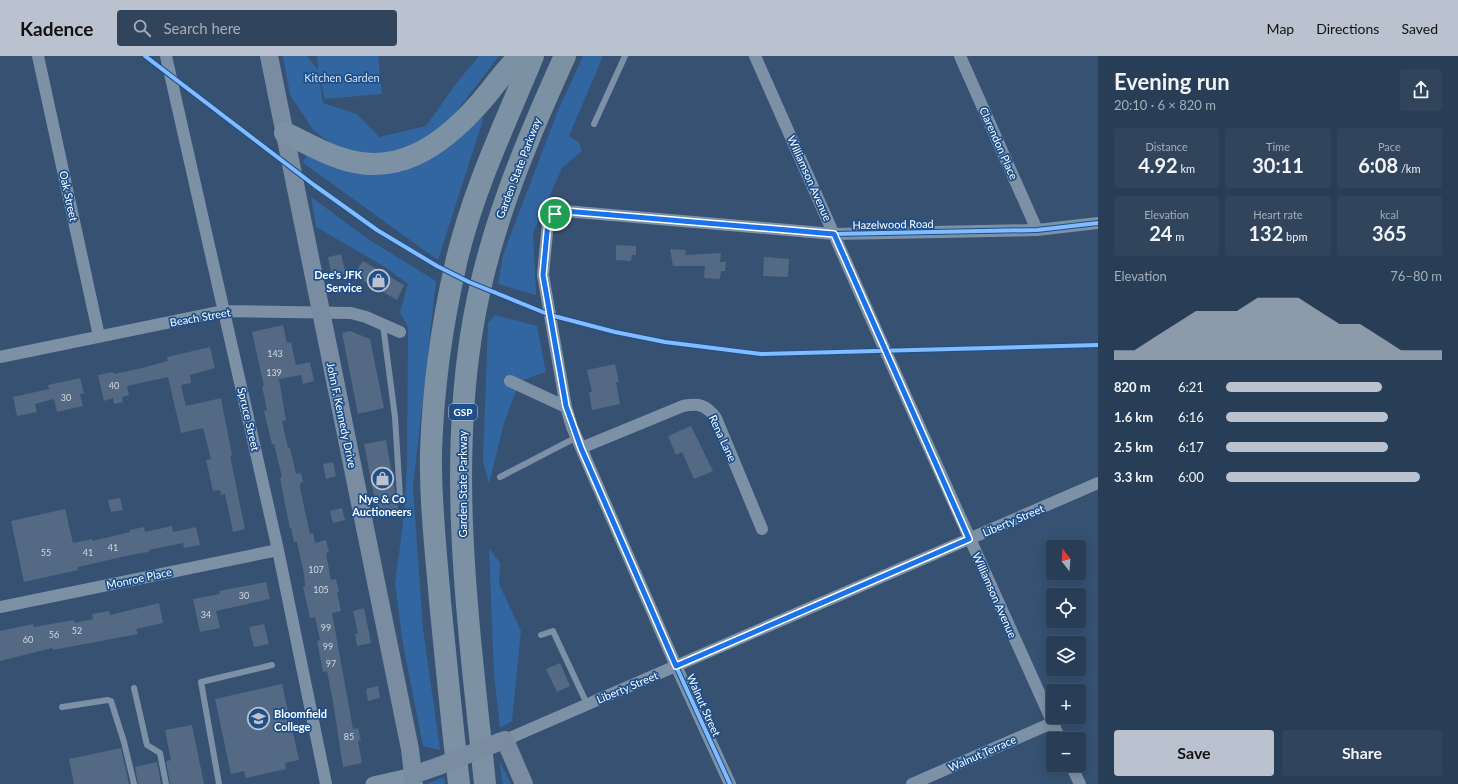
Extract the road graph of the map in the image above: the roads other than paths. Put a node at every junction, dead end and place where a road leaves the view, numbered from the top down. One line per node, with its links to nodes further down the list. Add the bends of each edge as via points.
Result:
1 (38, 56): 20 (street, Oak Street)
2 (166, 56): 16 (street, Spruce Street)
3 (269, 56): 11 (main road, John F. Kennedy Drive)
4 (520, 56): 11 (highway, via 486,97 453,129 428,149 407,159 386,165 364,164 340,158)
5 (533, 56): 49 (highway, GSP, via 496,141 469,217 456,262 436,389 431,453 434,517)
6 (565, 56): 40 (highway, Garden State Parkway / GSP, via 500,211 471,335 463,397 461,524)
7 (625, 56): 10 (lane)
8 (755, 56): 15 (street, Williamson Avenue)
9 (960, 56): 14 (street, Clarendon Place)
10 (594, 124)
11 (285, 133): 17 (main road, John F. Kennedy Drive)
12 (548, 222): 15 (street, Hazelwood Road, via 555,214 565,211); 23 (street, Walnut Street, via 543,275)
13 (1098, 222): 14 (street, Hazelwood Road)
14 (1037, 230): 15 (street, Hazelwood Road)
15 (834, 234): 29 (street, Williamson Avenue)
16 (224, 311): 17 (street, Beach Street); 20 (street, Beach Street); 30 (street, Spruce Street)
17 (321, 312): 18 (street, Beach Street, via 351,313); 42 (main road, John F. Kennedy Drive)
18 (384, 325): 19 (street, Beach Street); 27 (lane, via 395,417)
19 (400, 332)
20 (99, 336): 21 (street, Beach Street)
21 (0, 357)
22 (510, 381): 23 (street)
23 (566, 406): 24 (street, Walnut Street)
24 (579, 443): 25 (lane); 28 (street, Rena Lane, via 683,406 703,405 716,418); 34 (street, Walnut Street)
25 (500, 477)
26 (1098, 483): 29 (street, Liberty Street)
27 (400, 497)
28 (762, 529)
29 (969, 539): 34 (street, Liberty Street); 38 (street, Williamson Avenue)
30 (278, 550): 31 (street, Monroe Place); 47 (street, Spruce Street)
31 (0, 607)
32 (541, 635): 36 (lane, via 552,631)
33 (272, 665): 46 (lane, via 201,682)
34 (676, 666): 36 (street, Liberty Street); 52 (street, Walnut Street)
35 (134, 688): 45 (lane, via 147,745 160,753)
36 (587, 704): 40 (street, Liberty Street)
37 (62, 707): 44 (lane, via 111,701)
38 (1046, 709)
39 (1047, 724): 53 (street, Walnut Terrace)
40 (495, 743): 42 (main road, Liberty Street, bridge); 43 (main road); 50 (highway, Garden State Parkway / GSP); 51 (highway)
41 (1074, 772): 54 (street)
42 (414, 779): 48 (street, Liberty Street)
43 (524, 783)
44 (134, 784)
45 (166, 784)
46 (219, 784)
47 (326, 784)
48 (373, 784)
49 (458, 784)
50 (485, 784)
51 (488, 784)
52 (730, 784)
53 (912, 784)
54 (1080, 784)

